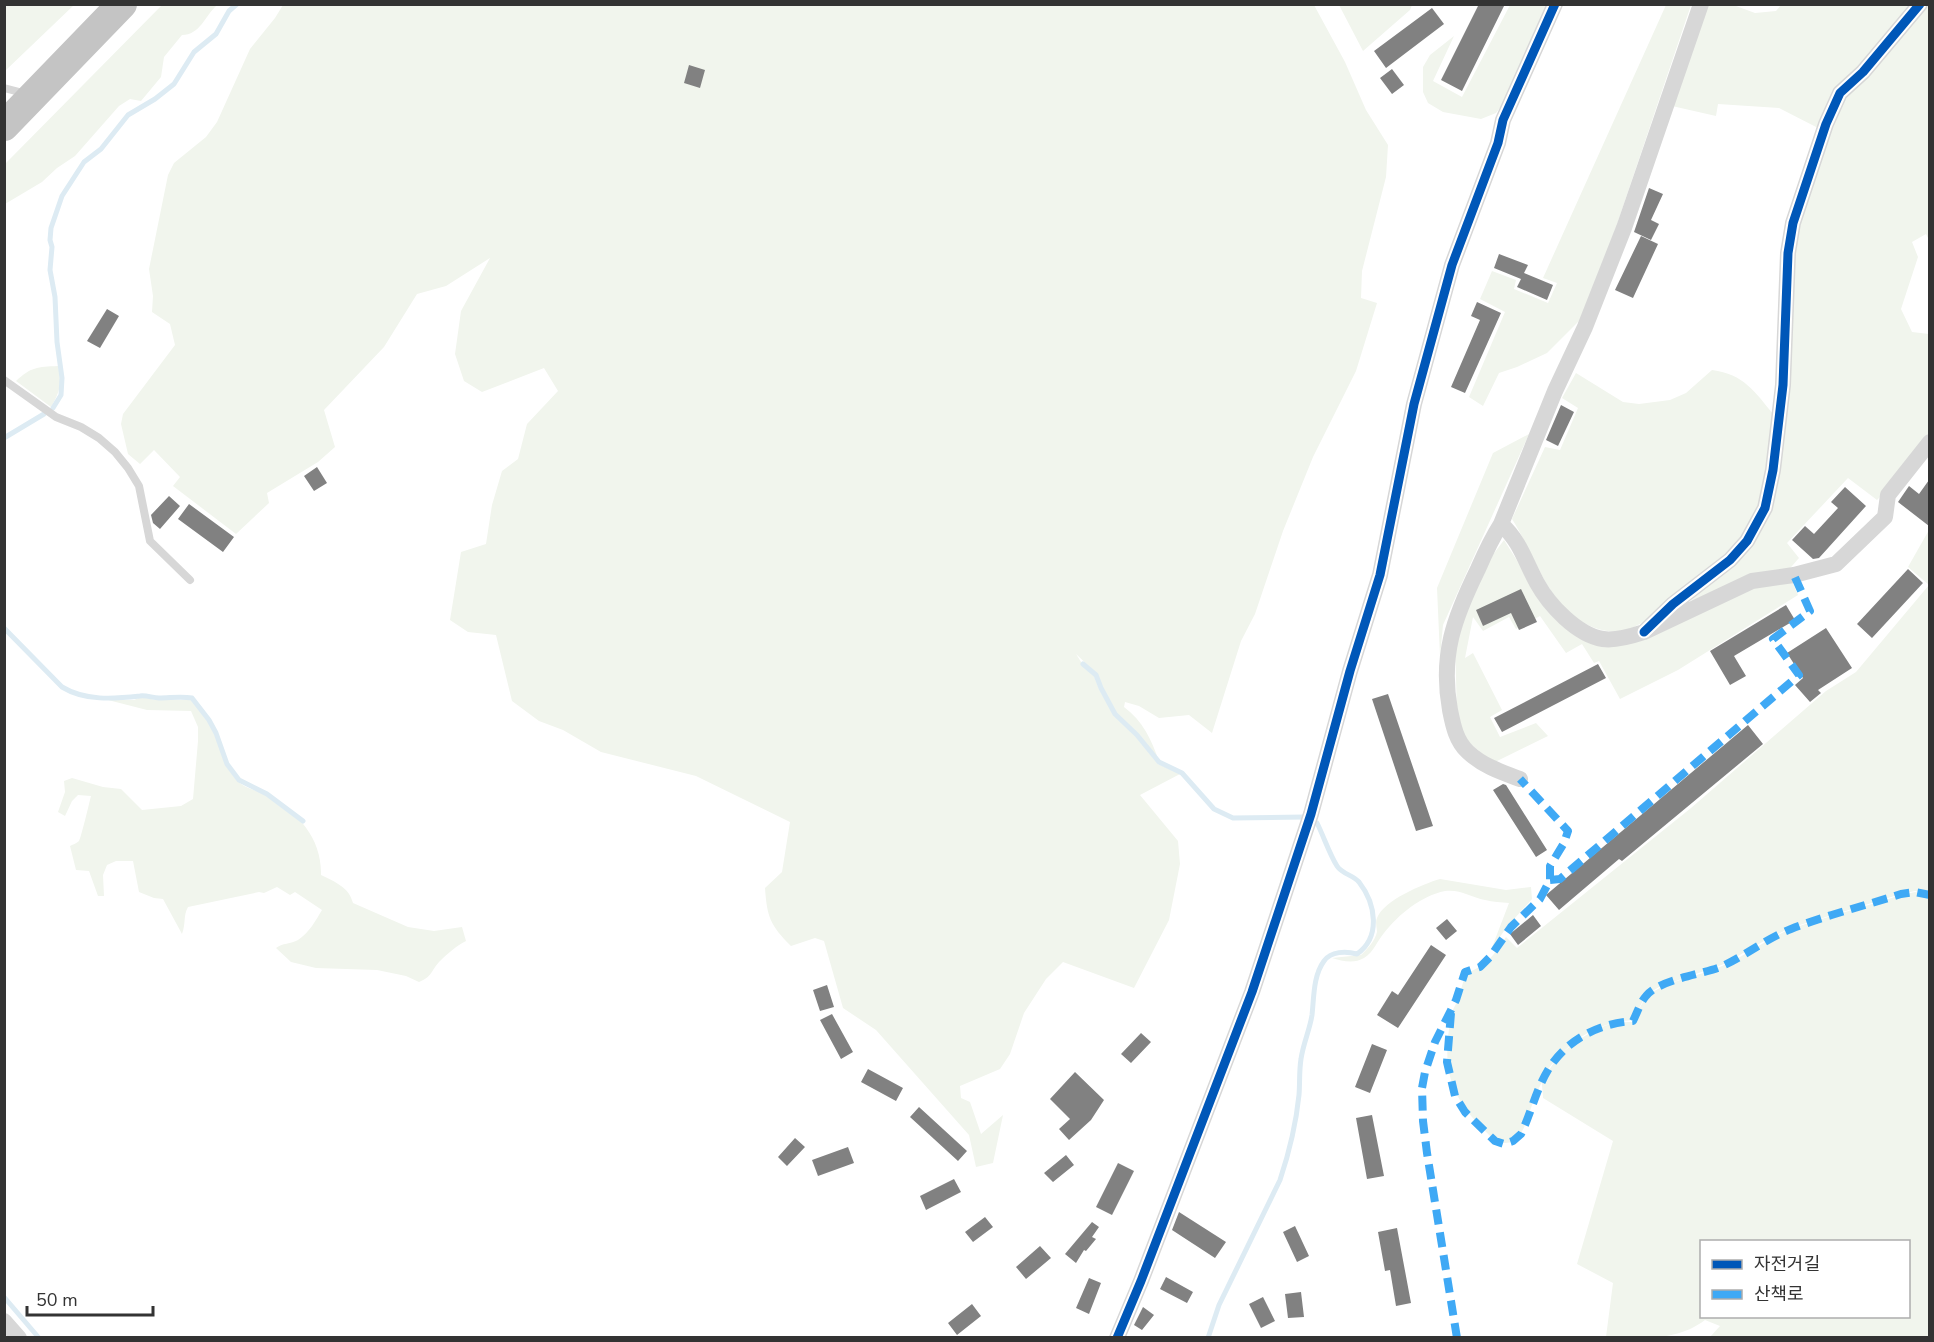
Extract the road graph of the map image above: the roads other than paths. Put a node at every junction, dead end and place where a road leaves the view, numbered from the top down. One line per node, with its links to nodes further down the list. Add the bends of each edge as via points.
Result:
1 (122, 4): 6 (highway)
2 (1555, 4): 15 (street, via 1503,120 1452,265 1414,404 1380,575 1311,814 1252,992)
3 (1701, 4): 10 (street, via 1619,239)
4 (1920, 4): 12 (street, via 1863,72 1840,93 1793,223 1788,254 1783,386 1765,508 1747,541 1730,560)
5 (4, 88): 6 (lane)
6 (33, 96): 7 (highway)
7 (4, 126)
8 (4, 380): 11 (lane, via 56,417 99,438 115,452 139,486 150,541)
9 (1929, 442): 12 (street, via 1888,495 1885,518 1836,564 1752,581)
10 (1501, 524): 12 (street, via 1514,536 1539,586 1576,627 1603,639 1628,638); 13 (street, via 1451,630 1448,698 1454,728 1466,750 1483,764)
11 (190, 580)
12 (1644, 632)
13 (1520, 779)
14 (4, 1321): 16 (street)
15 (1119, 1336)
16 (19, 1338)

